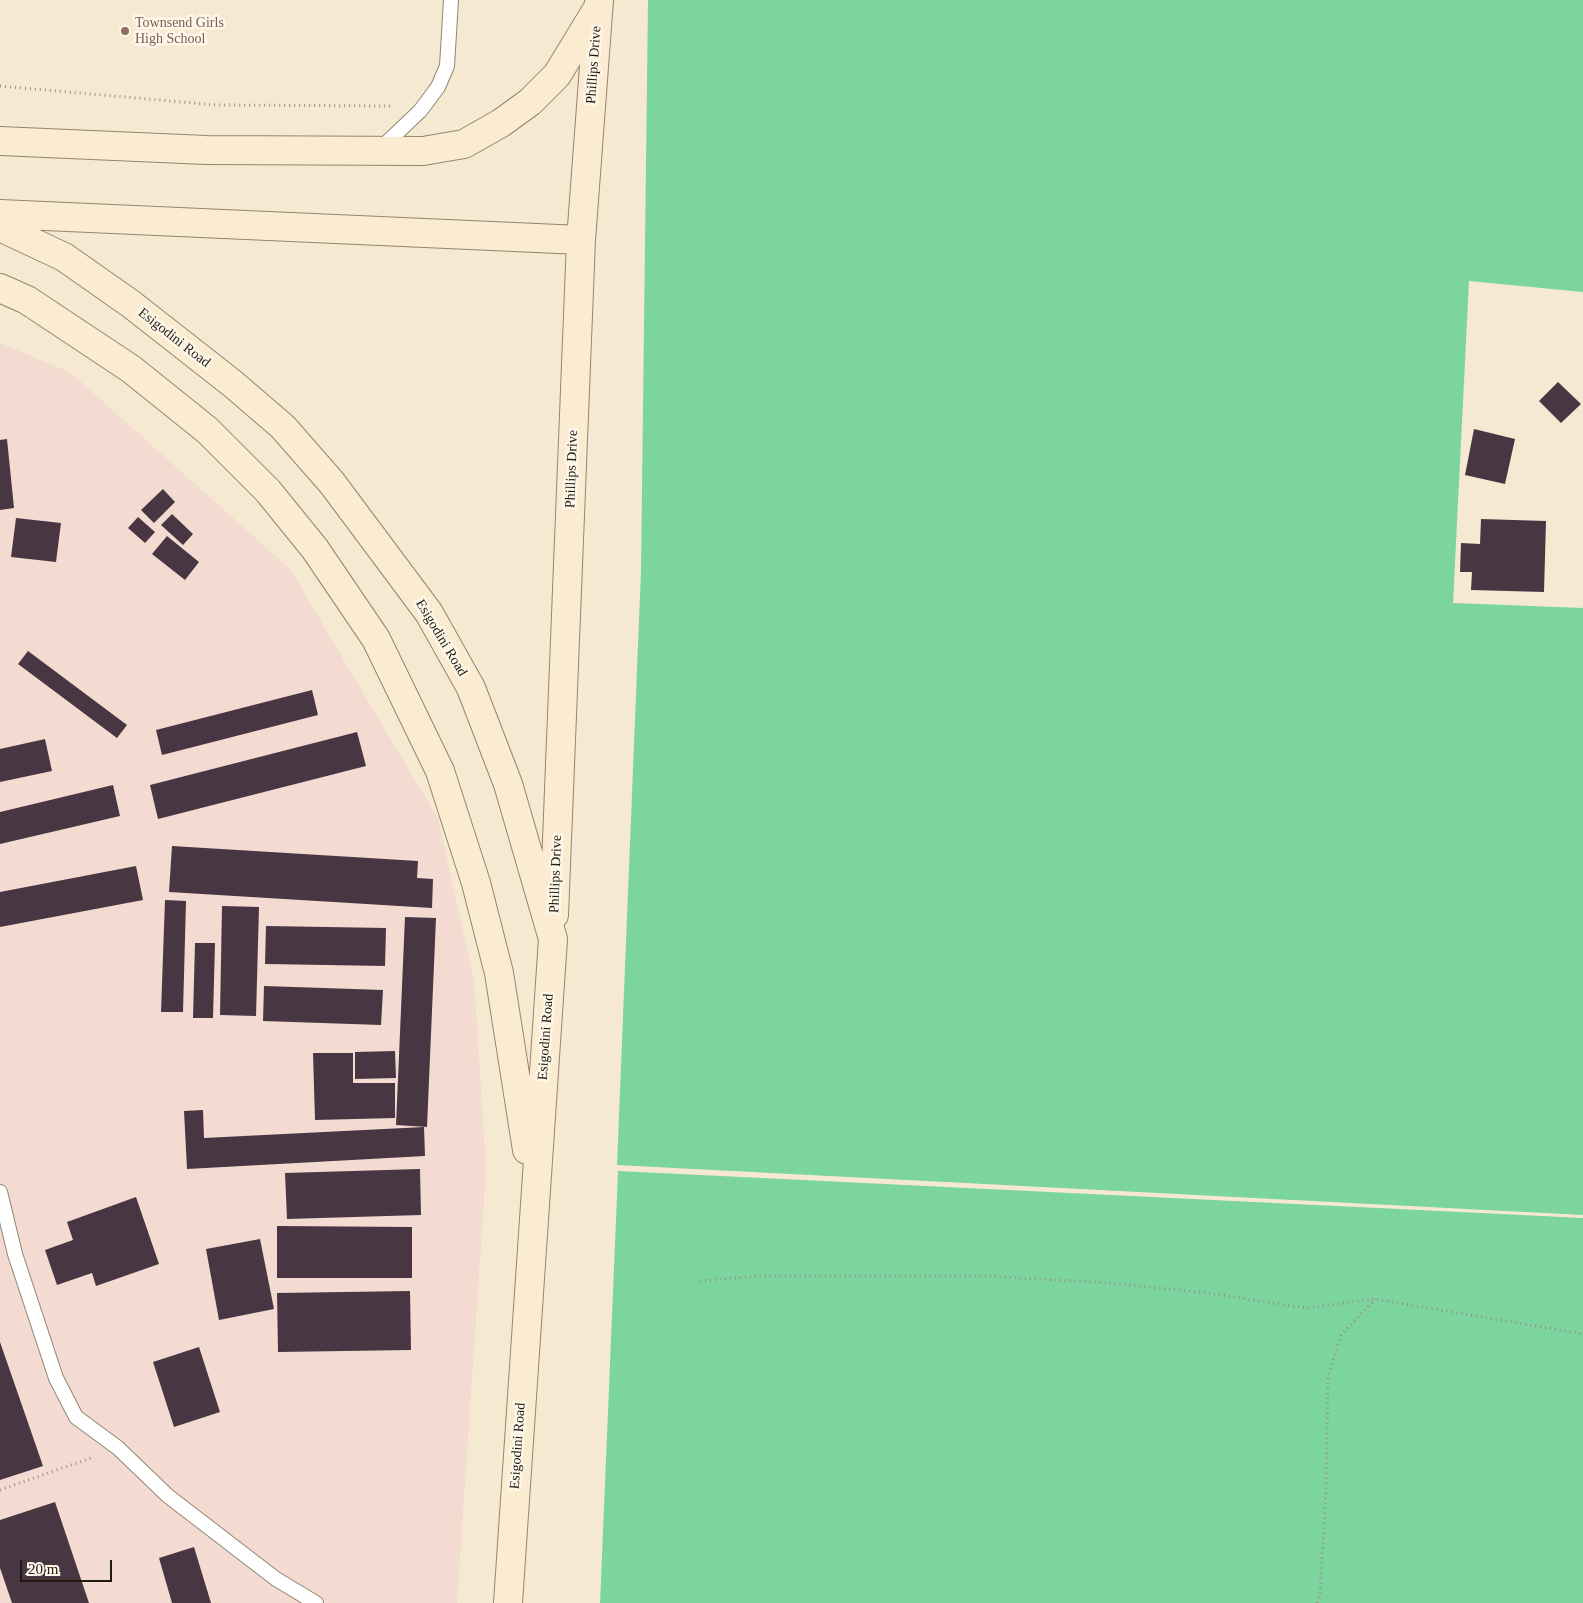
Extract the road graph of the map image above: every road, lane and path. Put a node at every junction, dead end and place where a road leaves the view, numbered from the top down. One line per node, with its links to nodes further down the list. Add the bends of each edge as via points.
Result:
1 (451, 0): 4 (lane, via 447,66 438,87)
2 (598, 4): 6 (main road, via 557,75 530,102 501,123 464,144 423,151); 9 (main road, Phillips Drive)
3 (0, 86): 4 (path, via 216,104 394,106)
4 (420, 111): 6 (lane)
5 (0, 141): 6 (main road, via 206,150)
6 (377, 151)
7 (0, 214): 9 (main road)
8 (0, 227): 11 (main road, Esigodini Road, via 64,257 131,304 283,427 332,483 429,613 470,688 508,784)
9 (581, 240): 11 (main road, Phillips Drive)
10 (0, 288): 13 (main road, Esigodini Road, via 27,300 131,369 207,430 268,491 309,542 376,639 440,771 476,883 499,973)
11 (553, 939): 13 (main road, Esigodini Road)
12 (0, 1192): 17 (lane, via 15,1254 56,1378 76,1417)
13 (534, 1199): 20 (main road, Esigodini Road)
14 (700, 1281): 15 (path, via 758,1276 987,1276 1208,1292 1306,1308)
15 (1375, 1299): 16 (path); 21 (path, via 1341,1335 1328,1376 1326,1489)
16 (1583, 1334)
17 (118, 1448): 18 (path); 19 (lane, via 176,1502 276,1579)
18 (0, 1490)
19 (316, 1603)
20 (508, 1603)
21 (1317, 1603)

